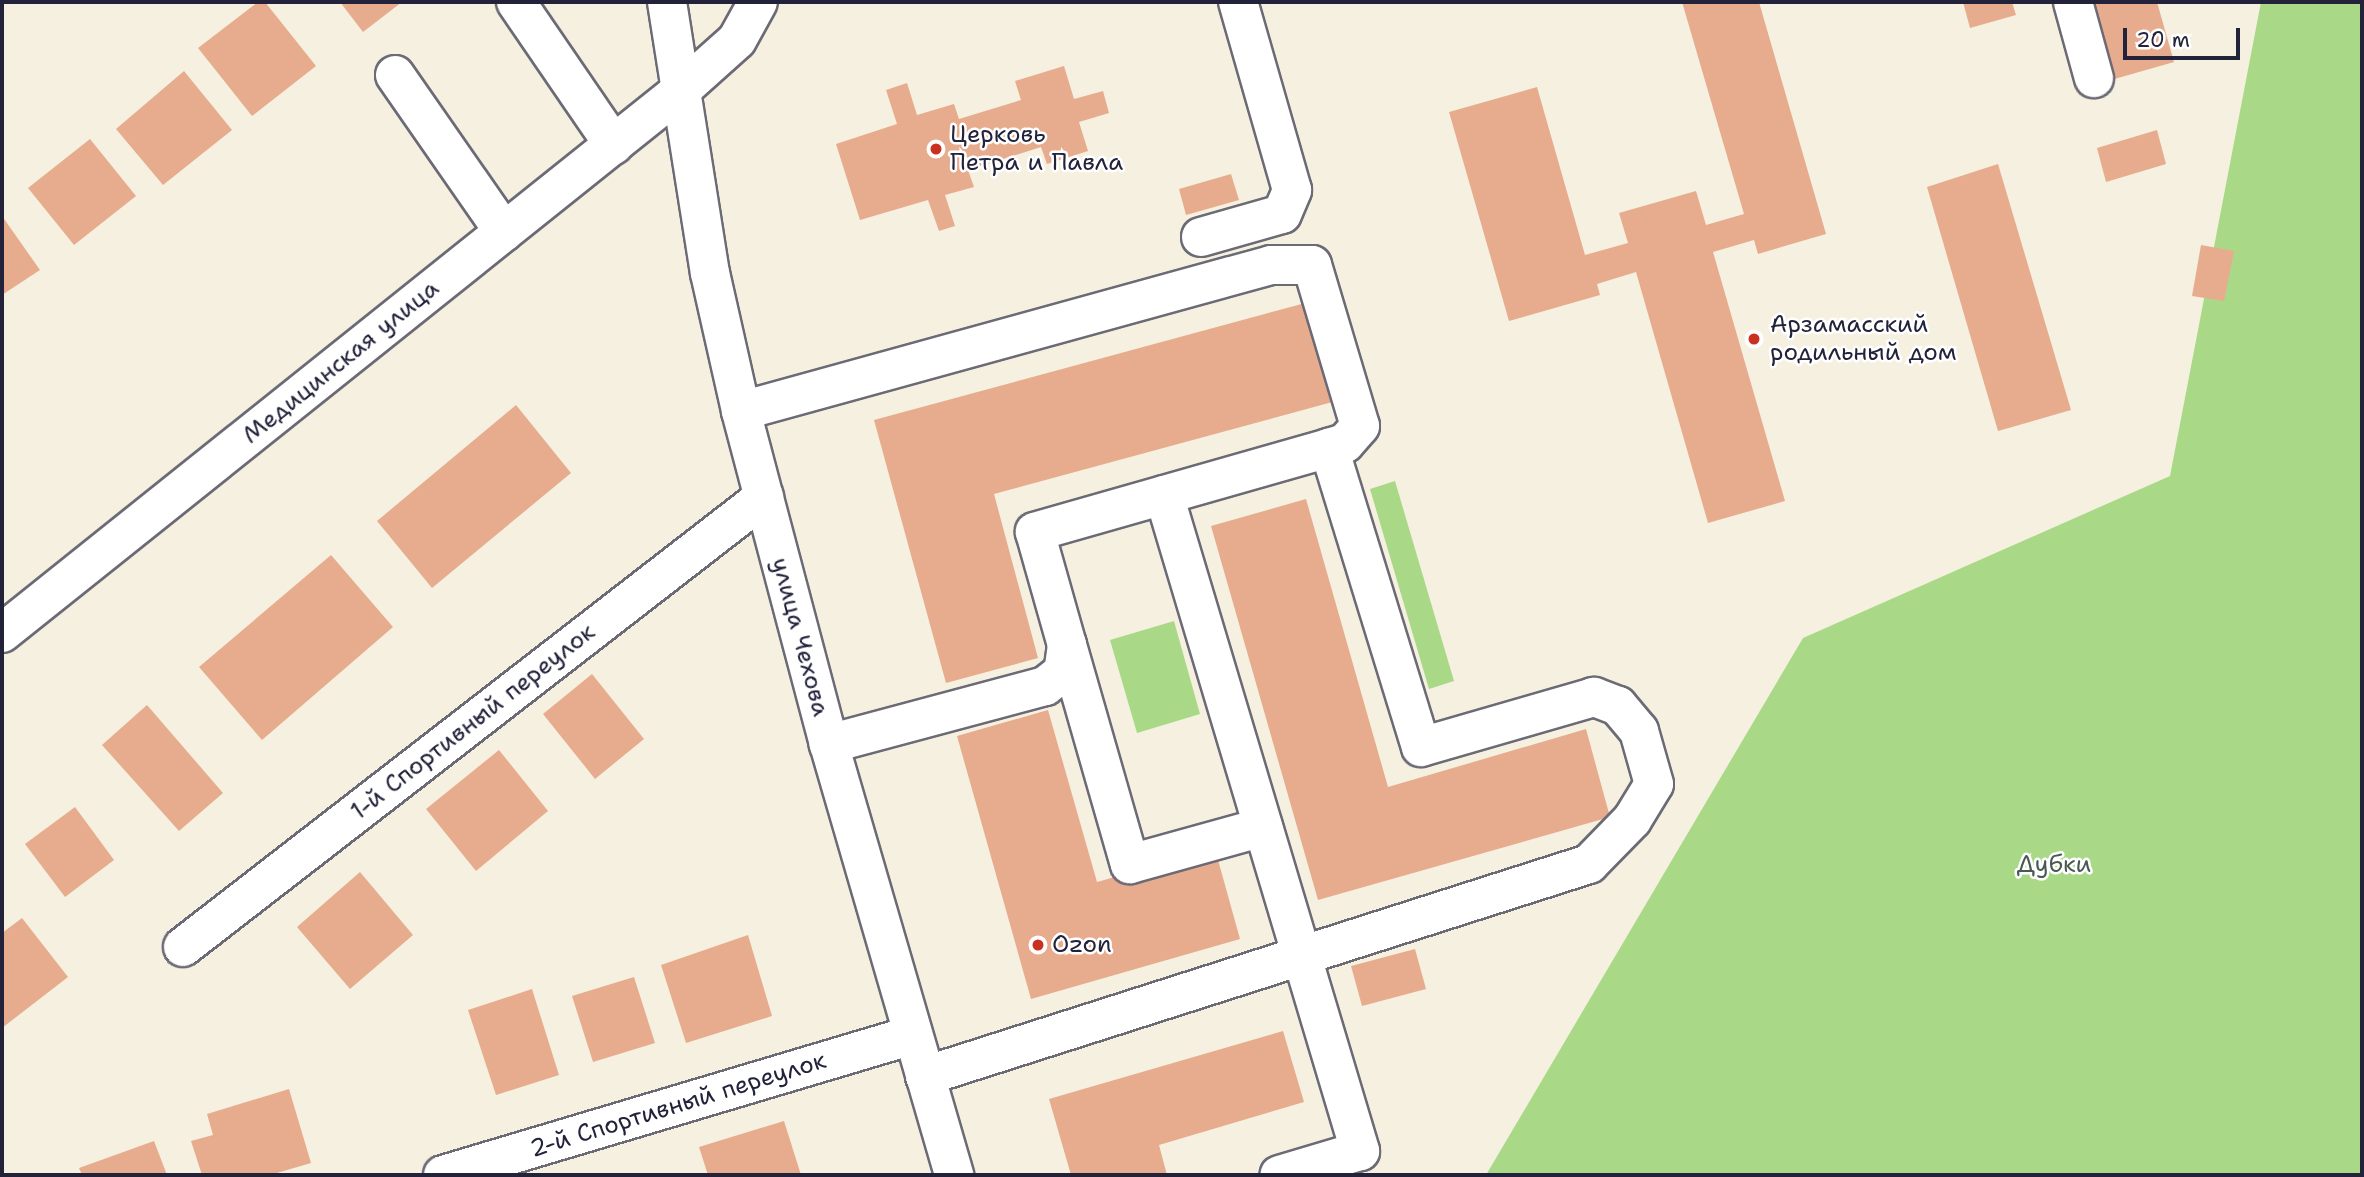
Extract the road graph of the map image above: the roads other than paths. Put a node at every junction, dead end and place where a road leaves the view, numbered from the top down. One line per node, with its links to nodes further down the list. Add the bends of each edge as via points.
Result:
1 (516, 2): 9 (street)
2 (667, 2): 8 (street, улица Чехова)
3 (758, 2): 8 (street, Медицинская улица, via 737,40)
4 (1238, 2): 11 (street, via 1292,190 1282,214)
5 (2073, 2): 7 (street)
6 (395, 75): 10 (street)
7 (2094, 78)
8 (680, 91): 9 (street, Медицинская улица); 12 (street, улица Чехова, via 710,273)
9 (614, 145): 10 (street, Медицинская улица)
10 (504, 232): 16 (street, Медицинская улица)
11 (1201, 237)
12 (741, 411): 13 (street, via 1272,265 1312,265 1360,426 1345,443); 15 (street, улица Чехова)
13 (1329, 448): 14 (street); 21 (street, via 1421,747 1594,697 1618,706 1639,730 1654,785 1632,820 1589,864)
14 (1164, 495): 17 (street, via 1035,532); 19 (street)
15 (764, 497): 18 (street, улица Чехова); 20 (street, 1-й Спортивный переулок)
16 (2, 633)
17 (1067, 645): 18 (street, via 1062,672 1045,686); 19 (street, via 1130,864)
18 (829, 744): 22 (street, улица Чехова)
19 (1263, 827): 21 (street)
20 (183, 947)
21 (1302, 957): 23 (street); 26 (street, via 1360,1151)
22 (912, 1035): 23 (street, улица Чехова); 24 (street, 2-й Спортивный переулок)
23 (925, 1076): 25 (street, улица Чехова)
24 (443, 1175)
25 (954, 1175)
26 (1279, 1175)

